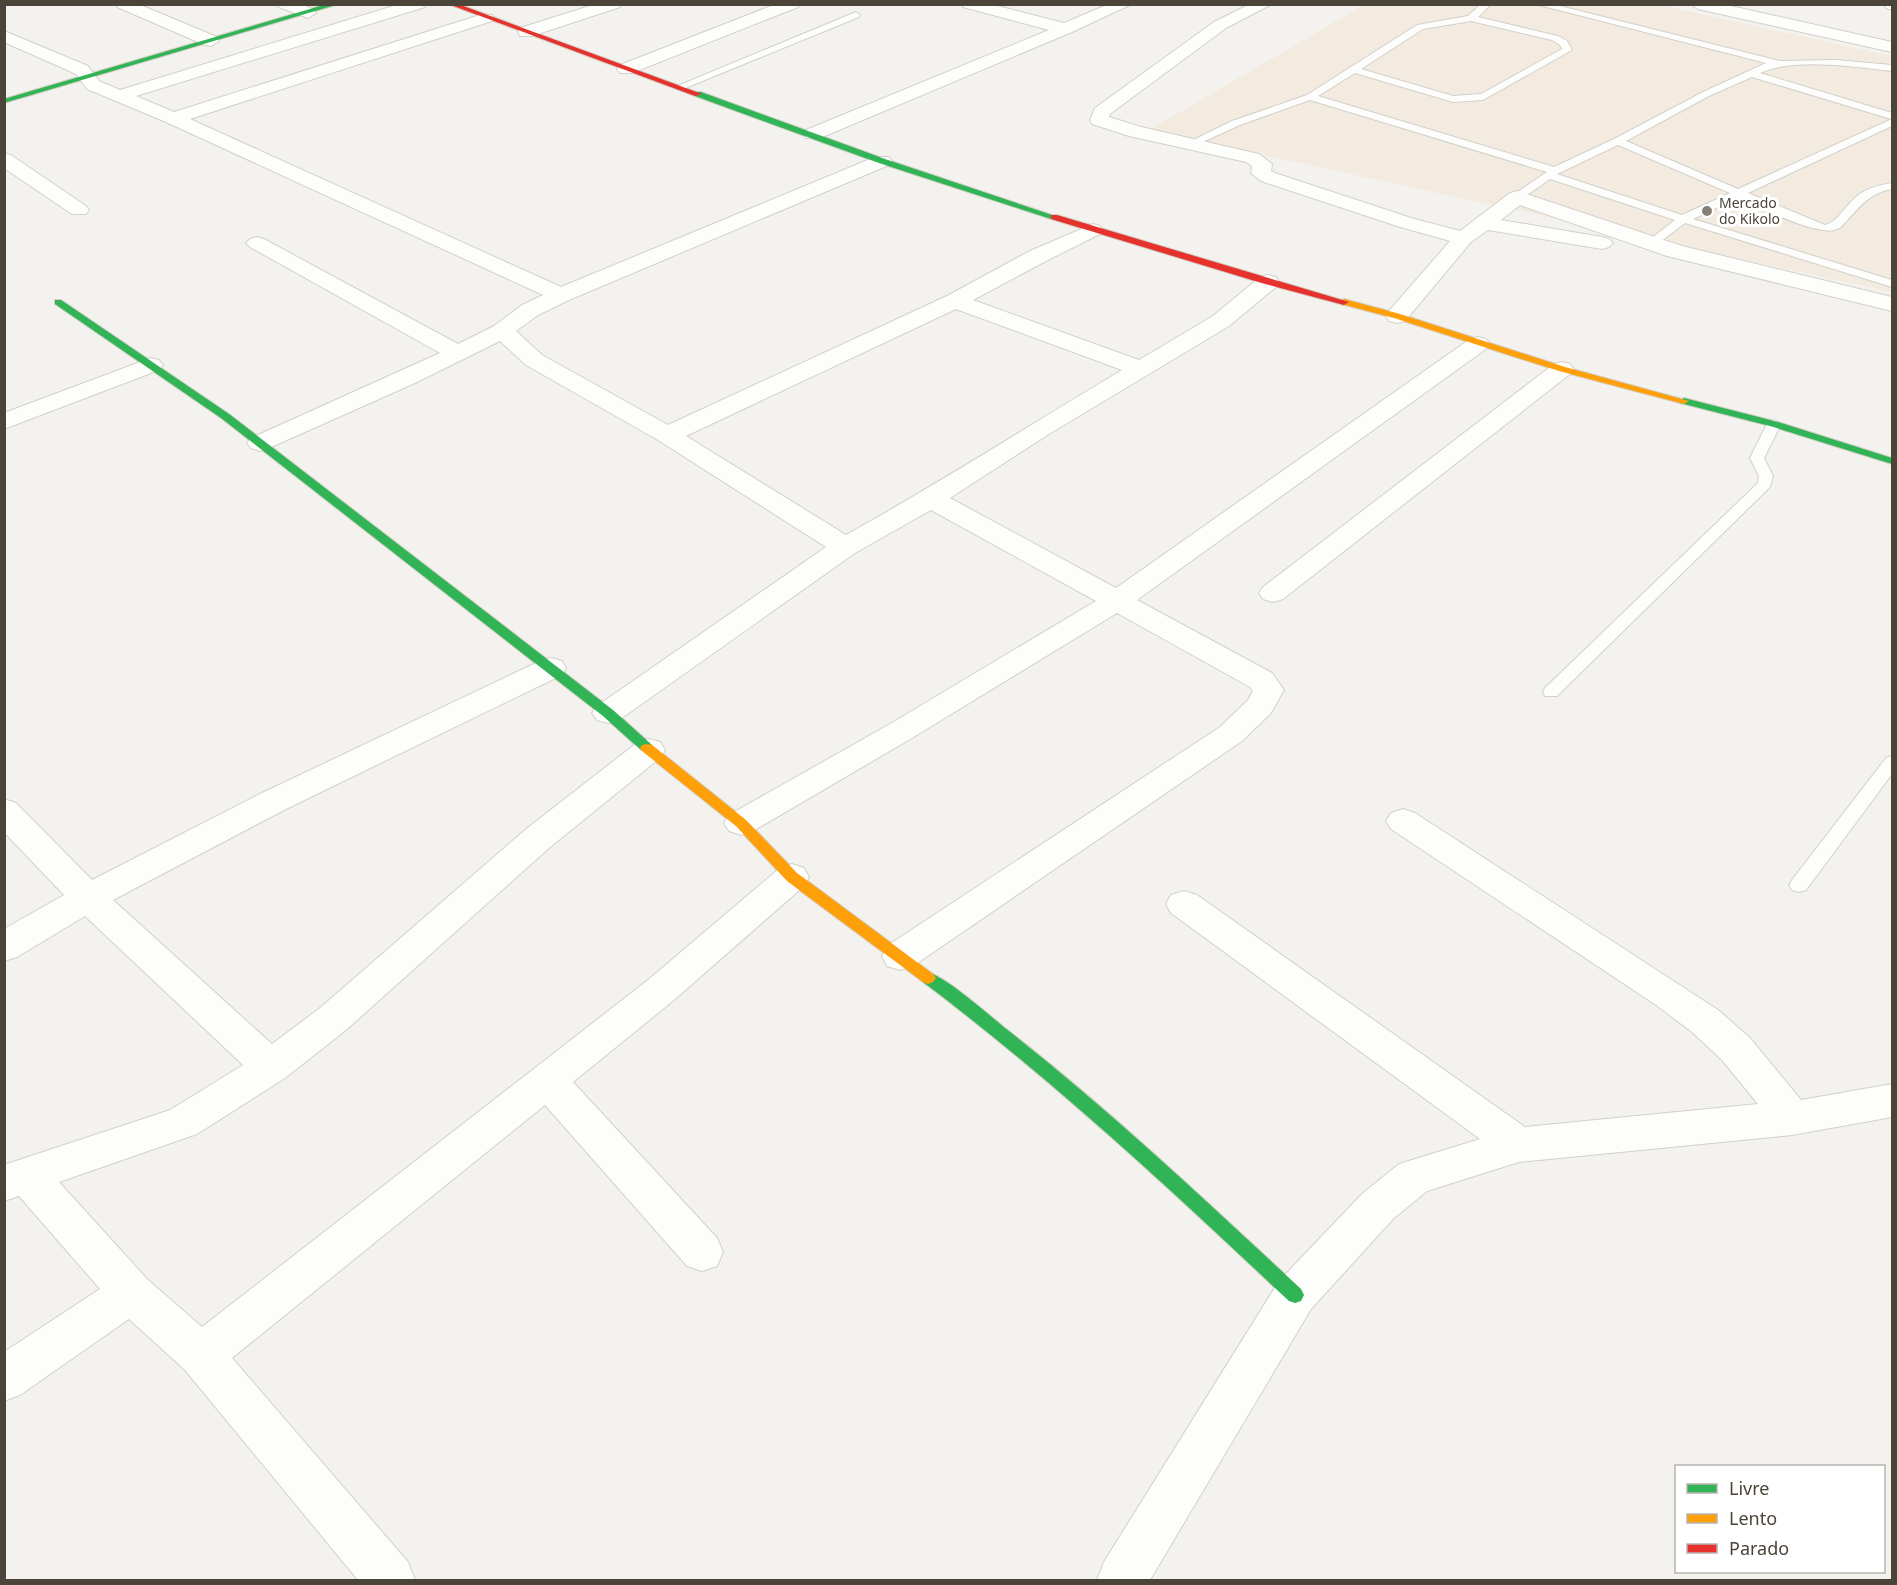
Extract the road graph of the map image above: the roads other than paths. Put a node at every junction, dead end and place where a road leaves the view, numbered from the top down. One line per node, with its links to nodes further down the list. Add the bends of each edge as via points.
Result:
1 (123, 4): 23 (street)
2 (285, 4): 15 (street)
3 (336, 4): 15 (street)
4 (419, 4): 32 (street)
5 (451, 4): 18 (street)
6 (614, 4): 21 (street)
7 (969, 4): 20 (street)
8 (1124, 4): 17 (street)
9 (1264, 4): 40 (street, via 1221,25 1101,112 1099,120 1104,123)
10 (1487, 4): 19 (lane)
11 (1539, 4): 25 (lane)
12 (1698, 4): 24 (street)
13 (789, 5): 27 (street)
14 (1072, 7): 17 (street)
15 (308, 13): 23 (street)
16 (856, 15): 31 (lane)
17 (1098, 15): 20 (street)
18 (486, 18): 21 (street); 36 (street)
19 (1471, 18): 28 (lane, via 1420,27); 28 (lane, via 1555,38 1567,50 1483,97 1470,99 1453,99)
20 (1065, 29): 38 (street)
21 (526, 32): 27 (street)
22 (4, 36): 30 (street, via 82,70)
23 (211, 41): 30 (street)
24 (1893, 48)
25 (1777, 64): 26 (lane, via 1836,63); 29 (lane)
26 (1893, 68)
27 (626, 69): 31 (street)
28 (1352, 69): 33 (lane)
29 (1750, 73): 35 (lane); 39 (lane)
30 (87, 78): 32 (street, via 91,84); 34 (street)
31 (680, 87): 38 (street)
32 (119, 96): 36 (street)
33 (1310, 97): 40 (lane); 43 (lane)
34 (4, 101)
35 (1893, 116)
36 (173, 118): 57 (street)
37 (1893, 122): 45 (lane)
38 (813, 134): 42 (street)
39 (1618, 141): 43 (lane); 45 (lane)
40 (1190, 144): 51 (street, via 1252,158 1262,164 1261,173 1268,177)
41 (4, 159): 47 (street)
42 (882, 161): 50 (street); 57 (street)
43 (1552, 173): 46 (lane); 48 (lane)
44 (1893, 186): 45 (lane, via 1883,186 1856,200 1836,226 1825,228)
45 (1738, 192): 48 (lane)
46 (1517, 197): 49 (street); 53 (street)
47 (79, 210)
48 (1683, 219): 53 (lane); 56 (lane)
49 (1484, 223): 51 (street); 54 (street, via 1626,247)
50 (1093, 230): 55 (street); 59 (street)
51 (1464, 238): 61 (street)
52 (257, 243): 64 (street)
53 (1652, 243): 54 (street)
54 (1675, 251): 60 (street)
55 (1268, 282): 61 (street); 66 (street, via 1221,321)
56 (1893, 284)
57 (561, 295): 62 (street, via 530,310)
58 (58, 302): 65 (street)
59 (955, 302): 66 (street); 70 (street)
60 (1893, 304)
61 (1397, 316): 63 (street)
62 (502, 332): 64 (street); 70 (street, via 534,360)
63 (1478, 344): 67 (street); 76 (street)
64 (458, 353): 71 (street)
65 (151, 365): 68 (street); 71 (street)
66 (1142, 369): 73 (street)
67 (1562, 369): 69 (street); 75 (street)
68 (4, 422)
69 (1774, 424): 72 (street); 78 (lane, via 1757,458 1767,476 1765,484)
70 (667, 435): 74 (street)
71 (260, 443): 77 (street)
72 (1893, 461)
73 (931, 499): 74 (street); 76 (street)
74 (845, 547): 79 (street)
75 (1273, 593)
76 (1117, 601): 84 (street); 90 (street, via 1262,680 1269,690 1260,706 1231,734)
77 (551, 668): 79 (street); 87 (street)
78 (1551, 692)
79 (608, 713): 80 (street)
80 (649, 750): 84 (street); 91 (street, via 537,839 333,1019)
81 (1893, 762): 86 (lane)
82 (4, 811): 87 (street)
83 (1403, 821): 94 (street, via 1705,1021 1736,1049)
84 (741, 823): 85 (street)
85 (792, 877): 90 (street); 92 (street)
86 (1799, 885)
87 (87, 897): 89 (street); 91 (street)
88 (1184, 904): 95 (street)
89 (4, 947)
90 (900, 956): 99 (street, via 992,1024 1136,1146)
91 (271, 1067): 96 (street, via 183,1122)
92 (548, 1081): 97 (street); 100 (street)
93 (1893, 1101): 94 (street)
94 (1792, 1119): 95 (street)
95 (1519, 1145): 99 (street, via 1414,1177 1378,1206)
96 (16, 1179): 98 (street)
97 (702, 1252)
98 (131, 1293): 100 (street); 101 (street)
99 (1295, 1295): 103 (street)
100 (201, 1355): 102 (street)
101 (4, 1379)
102 (390, 1581)
103 (1122, 1581)

